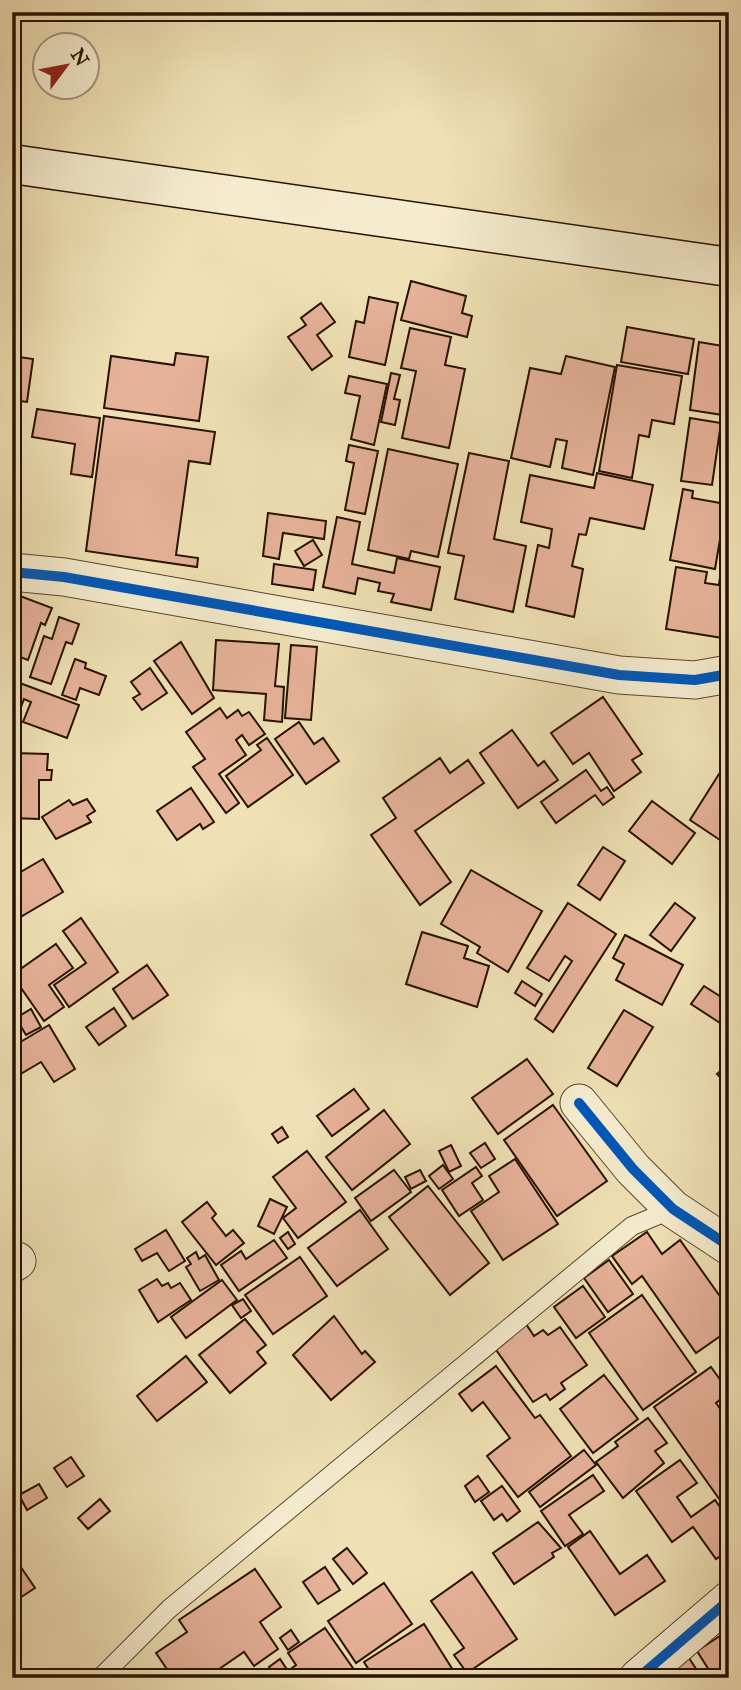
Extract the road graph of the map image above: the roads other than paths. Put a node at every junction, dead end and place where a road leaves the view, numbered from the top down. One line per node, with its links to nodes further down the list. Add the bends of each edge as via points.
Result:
1 (12, 164): 2 (main road)
2 (729, 267)
3 (12, 572): 4 (street, via 64,577 619,675 695,680)
4 (729, 674)
5 (579, 1103): 6 (street)
6 (673, 1209): 7 (street); 9 (lane, via 632,1226 169,1609)
7 (729, 1246)
8 (729, 1600): 10 (street)
9 (100, 1678)
10 (638, 1678)

